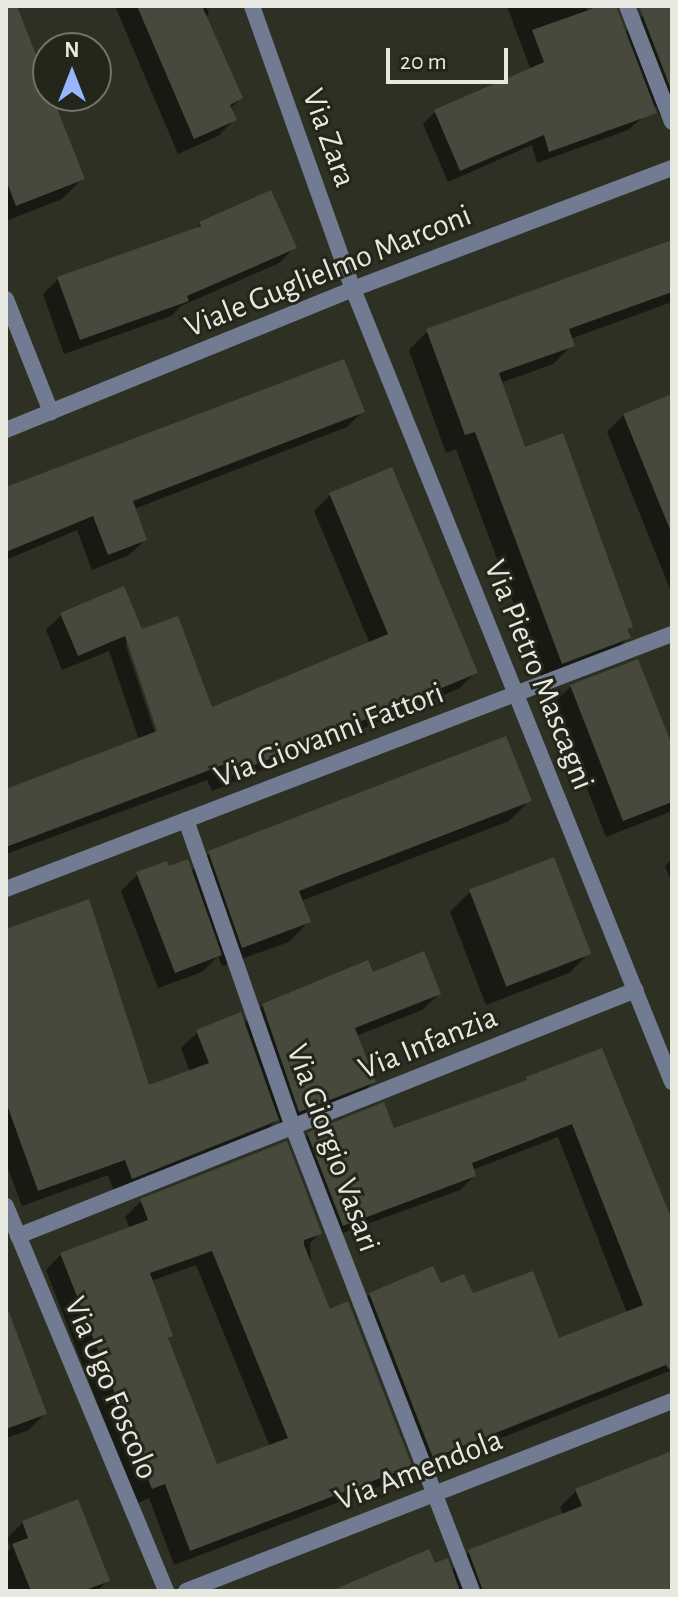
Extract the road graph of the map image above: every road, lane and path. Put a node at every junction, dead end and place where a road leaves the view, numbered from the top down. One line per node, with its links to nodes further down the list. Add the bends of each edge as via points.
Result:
1 (252, 6): 5 (street, Via Zara)
2 (627, 6): 3 (street)
3 (672, 122)
4 (672, 168): 5 (street, Viale Guglielmo Marconi)
5 (353, 289): 7 (street, Viale Guglielmo Marconi); 10 (street, Via Pietro Mascagni)
6 (6, 299): 7 (street)
7 (51, 412): 8 (street, Viale Guglielmo Marconi)
8 (6, 430)
9 (672, 634): 10 (street, Via Giovanni Fattori)
10 (516, 695): 11 (street, Via Giovanni Fattori); 13 (street, Via Pietro Mascagni)
11 (186, 820): 12 (street, Via Giovanni Fattori); 15 (street, Via Giorgio Vasari)
12 (6, 889)
13 (636, 990): 14 (street, Via Pietro Mascagni); 15 (street, Via Infanzia)
14 (672, 1082)
15 (293, 1127): 17 (street, Via Infanzia); 19 (street, Via Giorgio Vasari)
16 (6, 1206): 17 (street, Via Ugo Foscolo)
17 (18, 1236): 20 (street, Via Ugo Foscolo)
18 (672, 1401): 19 (street, Via Amendola)
19 (435, 1494): 21 (street, Via Amendola); 22 (street, Via Giorgio Vasari)
20 (166, 1591)
21 (186, 1591)
22 (472, 1591)

